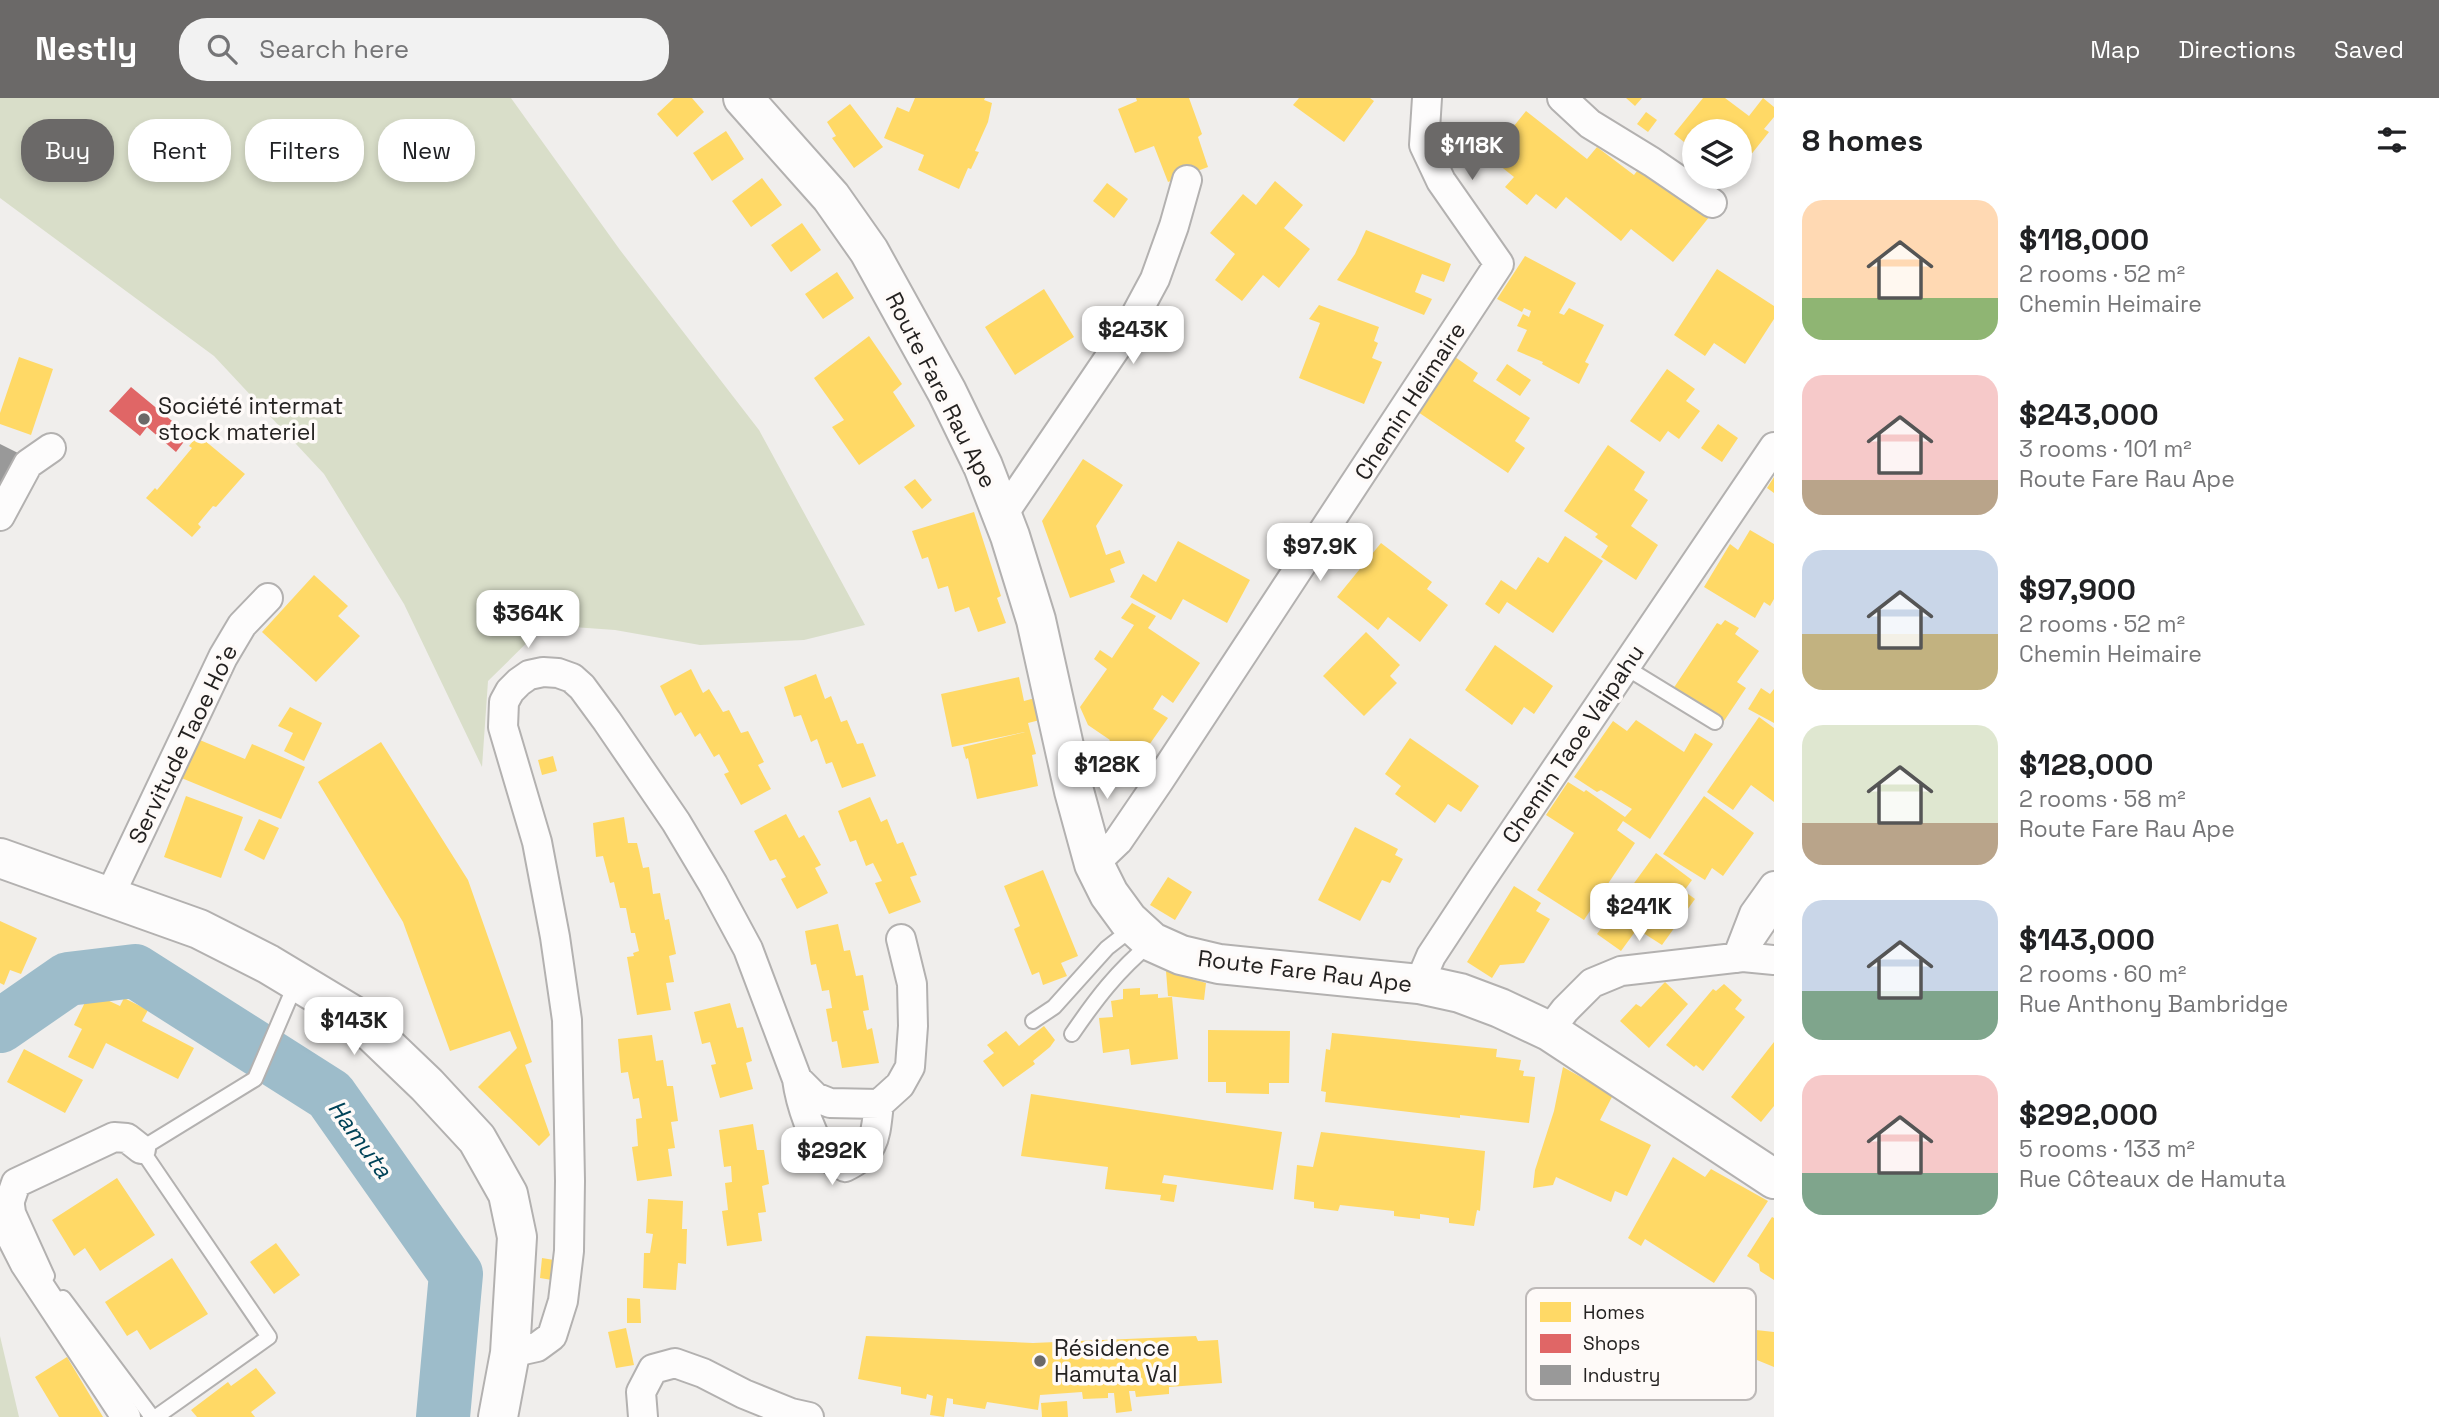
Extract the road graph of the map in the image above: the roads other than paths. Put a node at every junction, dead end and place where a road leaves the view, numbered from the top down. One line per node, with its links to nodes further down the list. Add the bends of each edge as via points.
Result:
1 (743, 98): 9 (main road, Route Fare Rau Ape, via 831,197 869,251 947,392)
2 (1427, 98): 14 (street, Chemin Heimaire, via 1424,145 1441,181 1499,264 1159,781 1118,841)
3 (1562, 98): 5 (street, via 1590,124)
4 (1187, 180): 9 (street, via 1155,279 1126,333)
5 (1712, 203)
6 (1774, 447): 11 (street, Chemin Taoe Vaipahu)
7 (51, 448): 8 (street, via 28,464)
8 (0, 516)
9 (1002, 516): 14 (main road, Route Fare Rau Ape, via 1036,620)
10 (268, 598): 16 (street, Servitude Taoe Ho'e, via 242,625 223,657)
11 (1625, 667): 12 (lane); 23 (street, Chemin Taoe Vaipahu, via 1438,945)
12 (1715, 722)
13 (0, 858): 16 (main road)
14 (1094, 864): 18 (main road, Route Fare Rau Ape, via 1109,894)
15 (1774, 886): 20 (street, via 1754,914)
16 (110, 897): 22 (main road, via 199,929)
17 (1774, 916): 20 (lane)
18 (1144, 934): 23 (main road, Route Fare Rau Ape, via 1181,955 1219,964); 24 (lane, via 1107,948 1054,1007); 26 (lane)
19 (901, 939): 28 (street, via 912,984 909,1067 901,1084)
20 (1742, 958): 21 (street); 25 (street, via 1621,971 1592,983)
21 (1774, 960)
22 (296, 981): 29 (lane, via 255,1079); 32 (main road, via 356,1017 477,1139 496,1172 508,1194 517,1237)
23 (1419, 984): 25 (main road, Route Fare Rau Ape, via 1470,997)
24 (1033, 1021)
25 (1549, 1031): 30 (main road, Route Fare Rau Ape)
26 (1072, 1034)
27 (797, 1079): 28 (street, via 815,1097 830,1103); 28 (street, via 799,1099 819,1143 831,1159 845,1167 870,1149); 32 (street, via 748,950 676,822 582,687 558,673 529,675 504,702 503,727 537,842 567,1020 569,1251 563,1301 552,1336 537,1347)
28 (880, 1104)
29 (141, 1149): 31 (street, via 127,1138 114,1137 16,1183); 34 (lane, via 269,1337)
30 (1774, 1179)
31 (14, 1190): 33 (street, via 3,1221 24,1264); 34 (lane, via 18,1212 46,1275)
32 (510, 1353): 35 (main road)
33 (126, 1417)
34 (154, 1417)
35 (499, 1417)
36 (643, 1417): 37 (street, via 641,1392 653,1369 675,1363)
37 (809, 1417)

